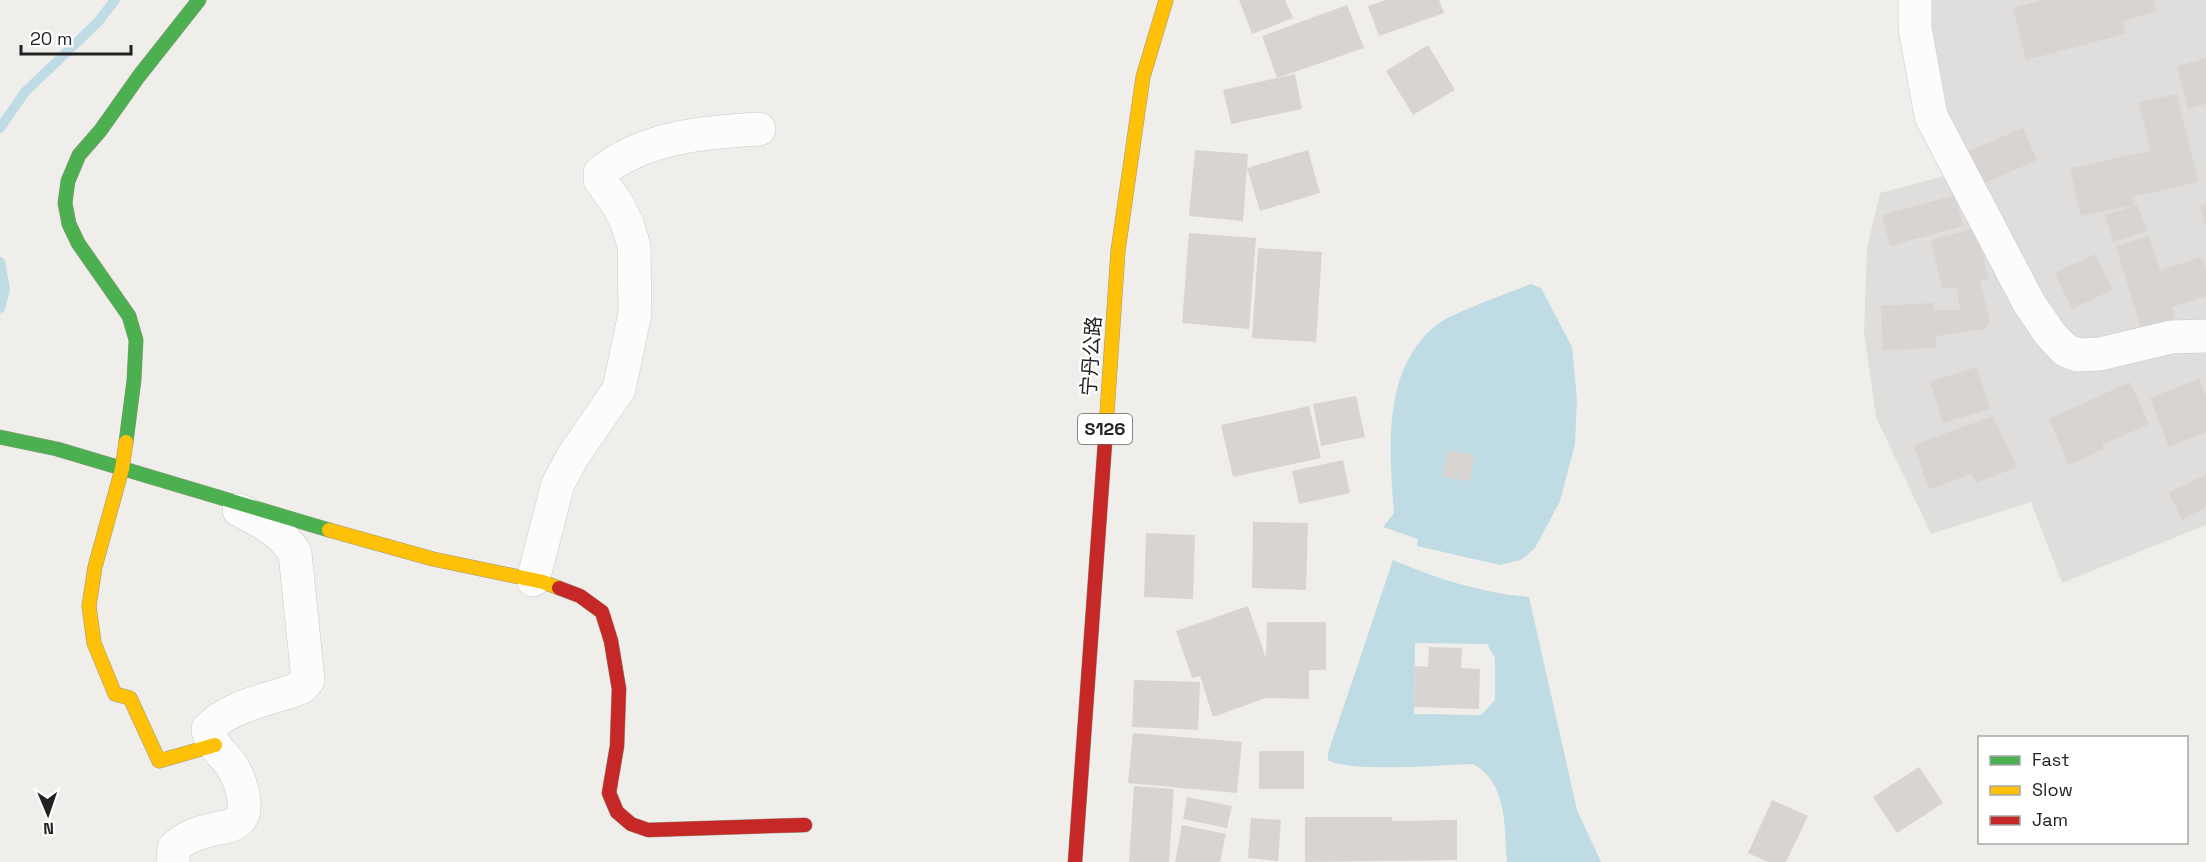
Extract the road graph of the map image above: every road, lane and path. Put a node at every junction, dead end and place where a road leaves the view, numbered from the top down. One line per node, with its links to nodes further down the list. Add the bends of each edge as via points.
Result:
1 (199, 0): 7 (street, via 79,155 64,203 78,243 129,316 136,340)
2 (1166, 0): 13 (street, 宁丹公路 / S126, via 1143,77 1118,251)
3 (1915, 0): 5 (street, via 1915,28 1931,116 2029,303 2050,334 2065,350 2078,355 2100,354 2170,337)
4 (759, 129): 9 (street, via 673,139 634,152 600,173 600,180 627,223 634,246 635,313 619,388 558,484)
5 (2206, 336)
6 (0, 437): 7 (street)
7 (123, 469): 8 (street); 10 (street, via 95,567 89,606 94,644 115,694 130,698 159,761)
8 (207, 495): 9 (street, via 433,559); 10 (street, via 269,526 288,541 295,553 308,666 308,680 302,687 214,722 208,736)
9 (532, 580): 11 (street, via 580,596 602,612 619,689 617,746 609,793 617,812 631,824 648,830)
10 (215, 745): 12 (street, via 233,767 241,786 242,814 238,822 184,839 174,848)
11 (805, 825)
12 (173, 862)
13 (1075, 862)

